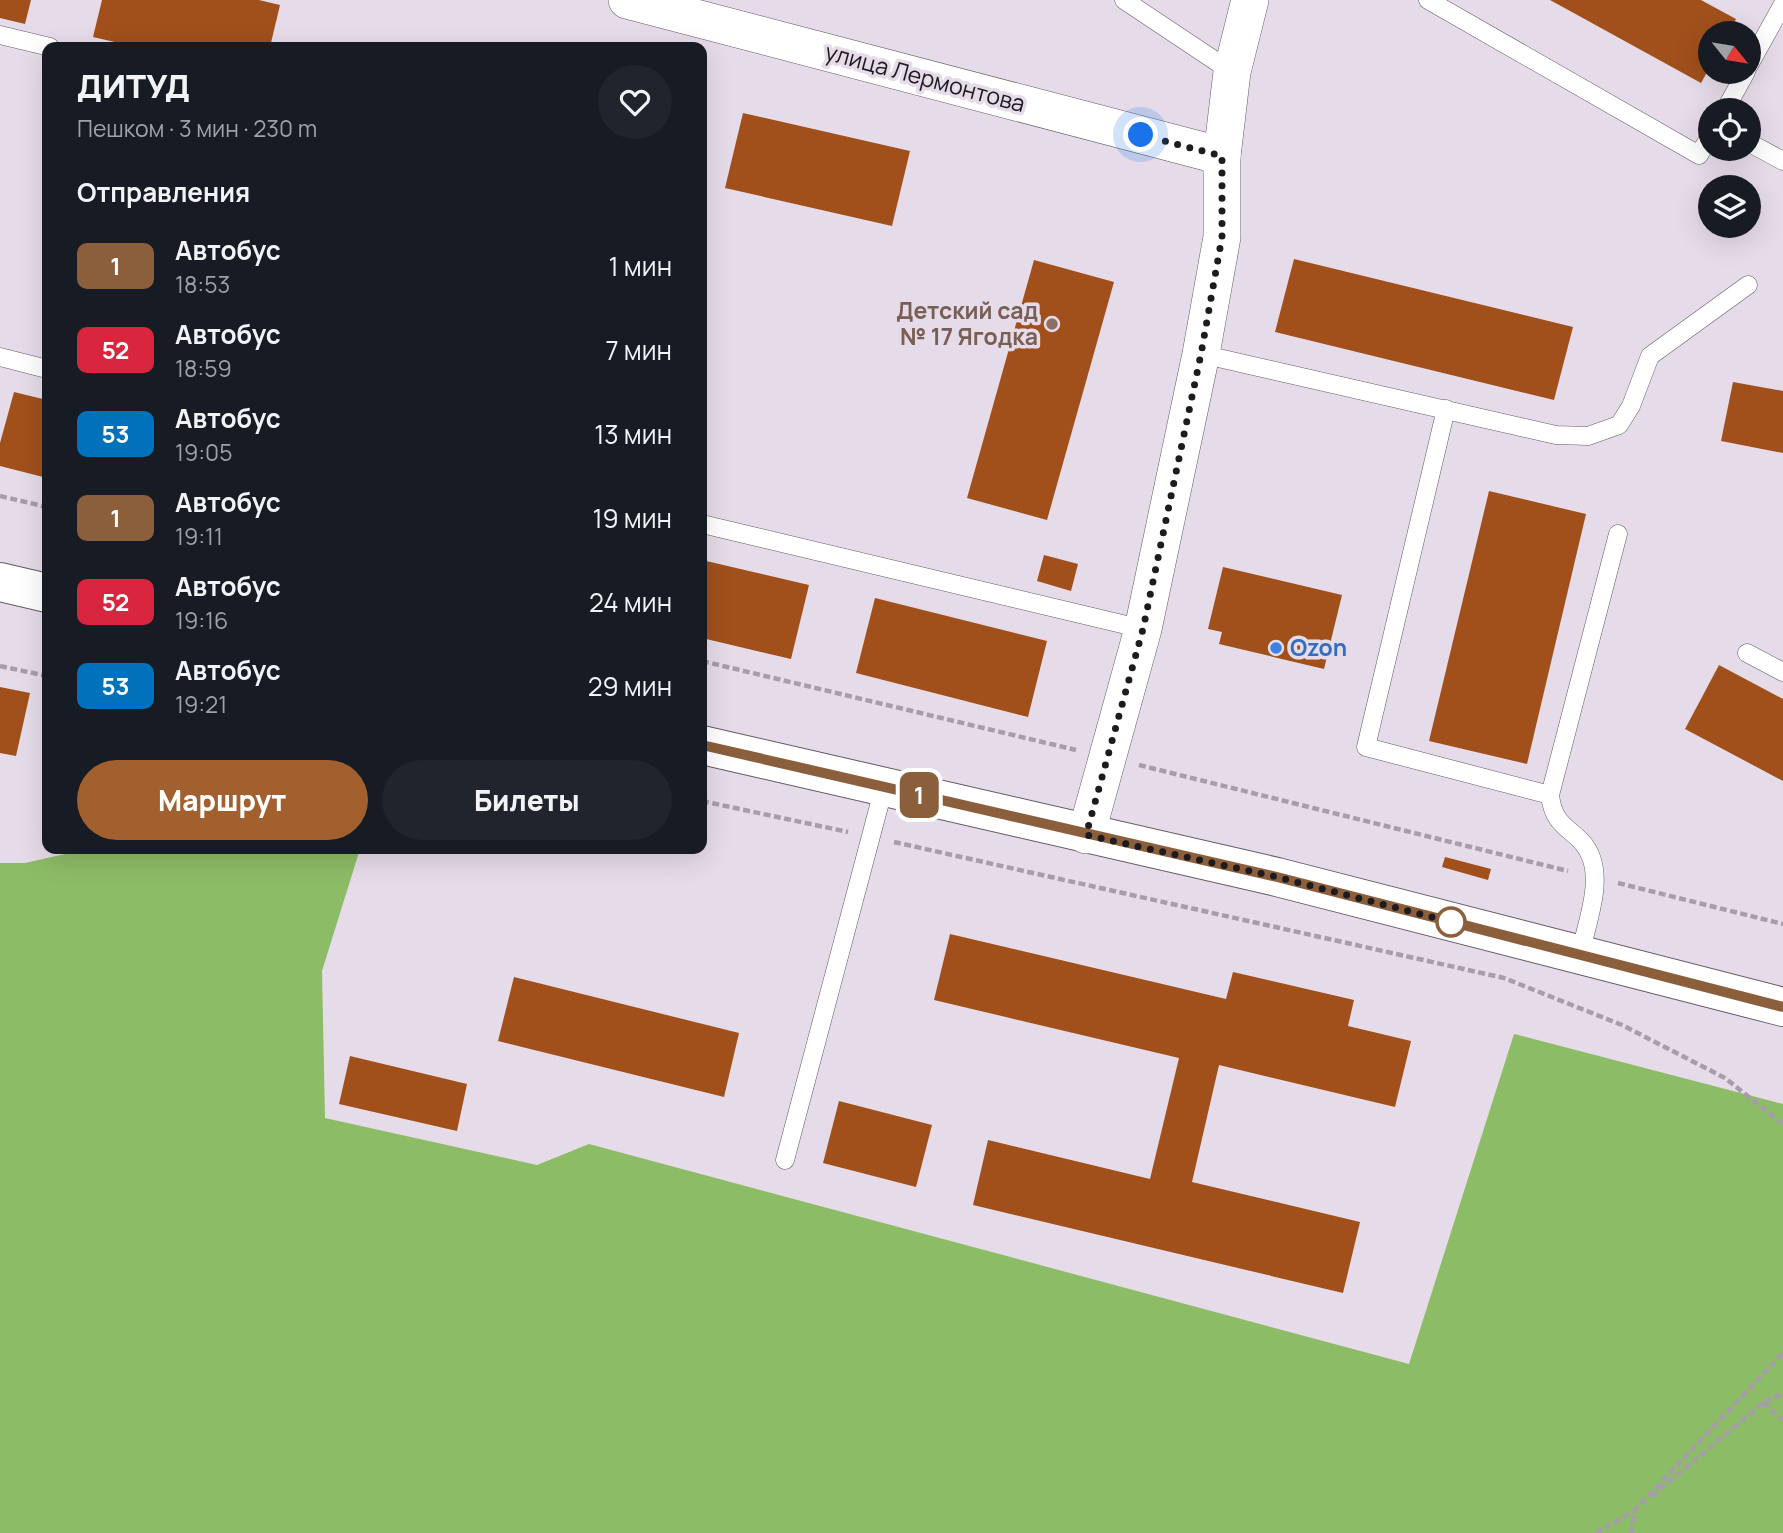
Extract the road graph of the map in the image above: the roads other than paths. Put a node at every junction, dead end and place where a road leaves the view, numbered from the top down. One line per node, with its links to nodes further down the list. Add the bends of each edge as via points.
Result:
1 (627, 0): 12 (street, улица Лермонтова)
2 (1125, 0): 9 (lane)
3 (1250, 0): 9 (street)
4 (1428, 0): 11 (lane)
5 (1783, 4): 7 (lane)
6 (0, 35): 8 (lane)
7 (1761, 44)
8 (42, 45)
9 (1232, 72): 12 (street)
10 (1761, 149): 13 (lane)
11 (1698, 154)
12 (1222, 156): 15 (street, via 1222,237)
13 (1783, 161)
14 (1748, 285): 18 (lane, via 1650,356 1619,425 1588,436 1556,435)
15 (1201, 354): 18 (lane); 23 (street)
16 (0, 357): 17 (lane)
17 (42, 368)
18 (1446, 409): 28 (lane, via 1366,747)
19 (707, 525): 23 (lane)
20 (1618, 534): 28 (lane)
21 (0, 582): 22 (street)
22 (42, 592)
23 (1143, 629): 29 (street)
24 (1746, 653): 25 (lane)
25 (1783, 671)
26 (707, 746): 27 (street)
27 (884, 788): 29 (street); 32 (lane)
28 (1550, 794): 30 (lane, via 1552,814 1590,856 1593,877)
29 (1086, 835): 30 (street, via 1277,877)
30 (1580, 955): 31 (street)
31 (1783, 1007)
32 (785, 1160)

